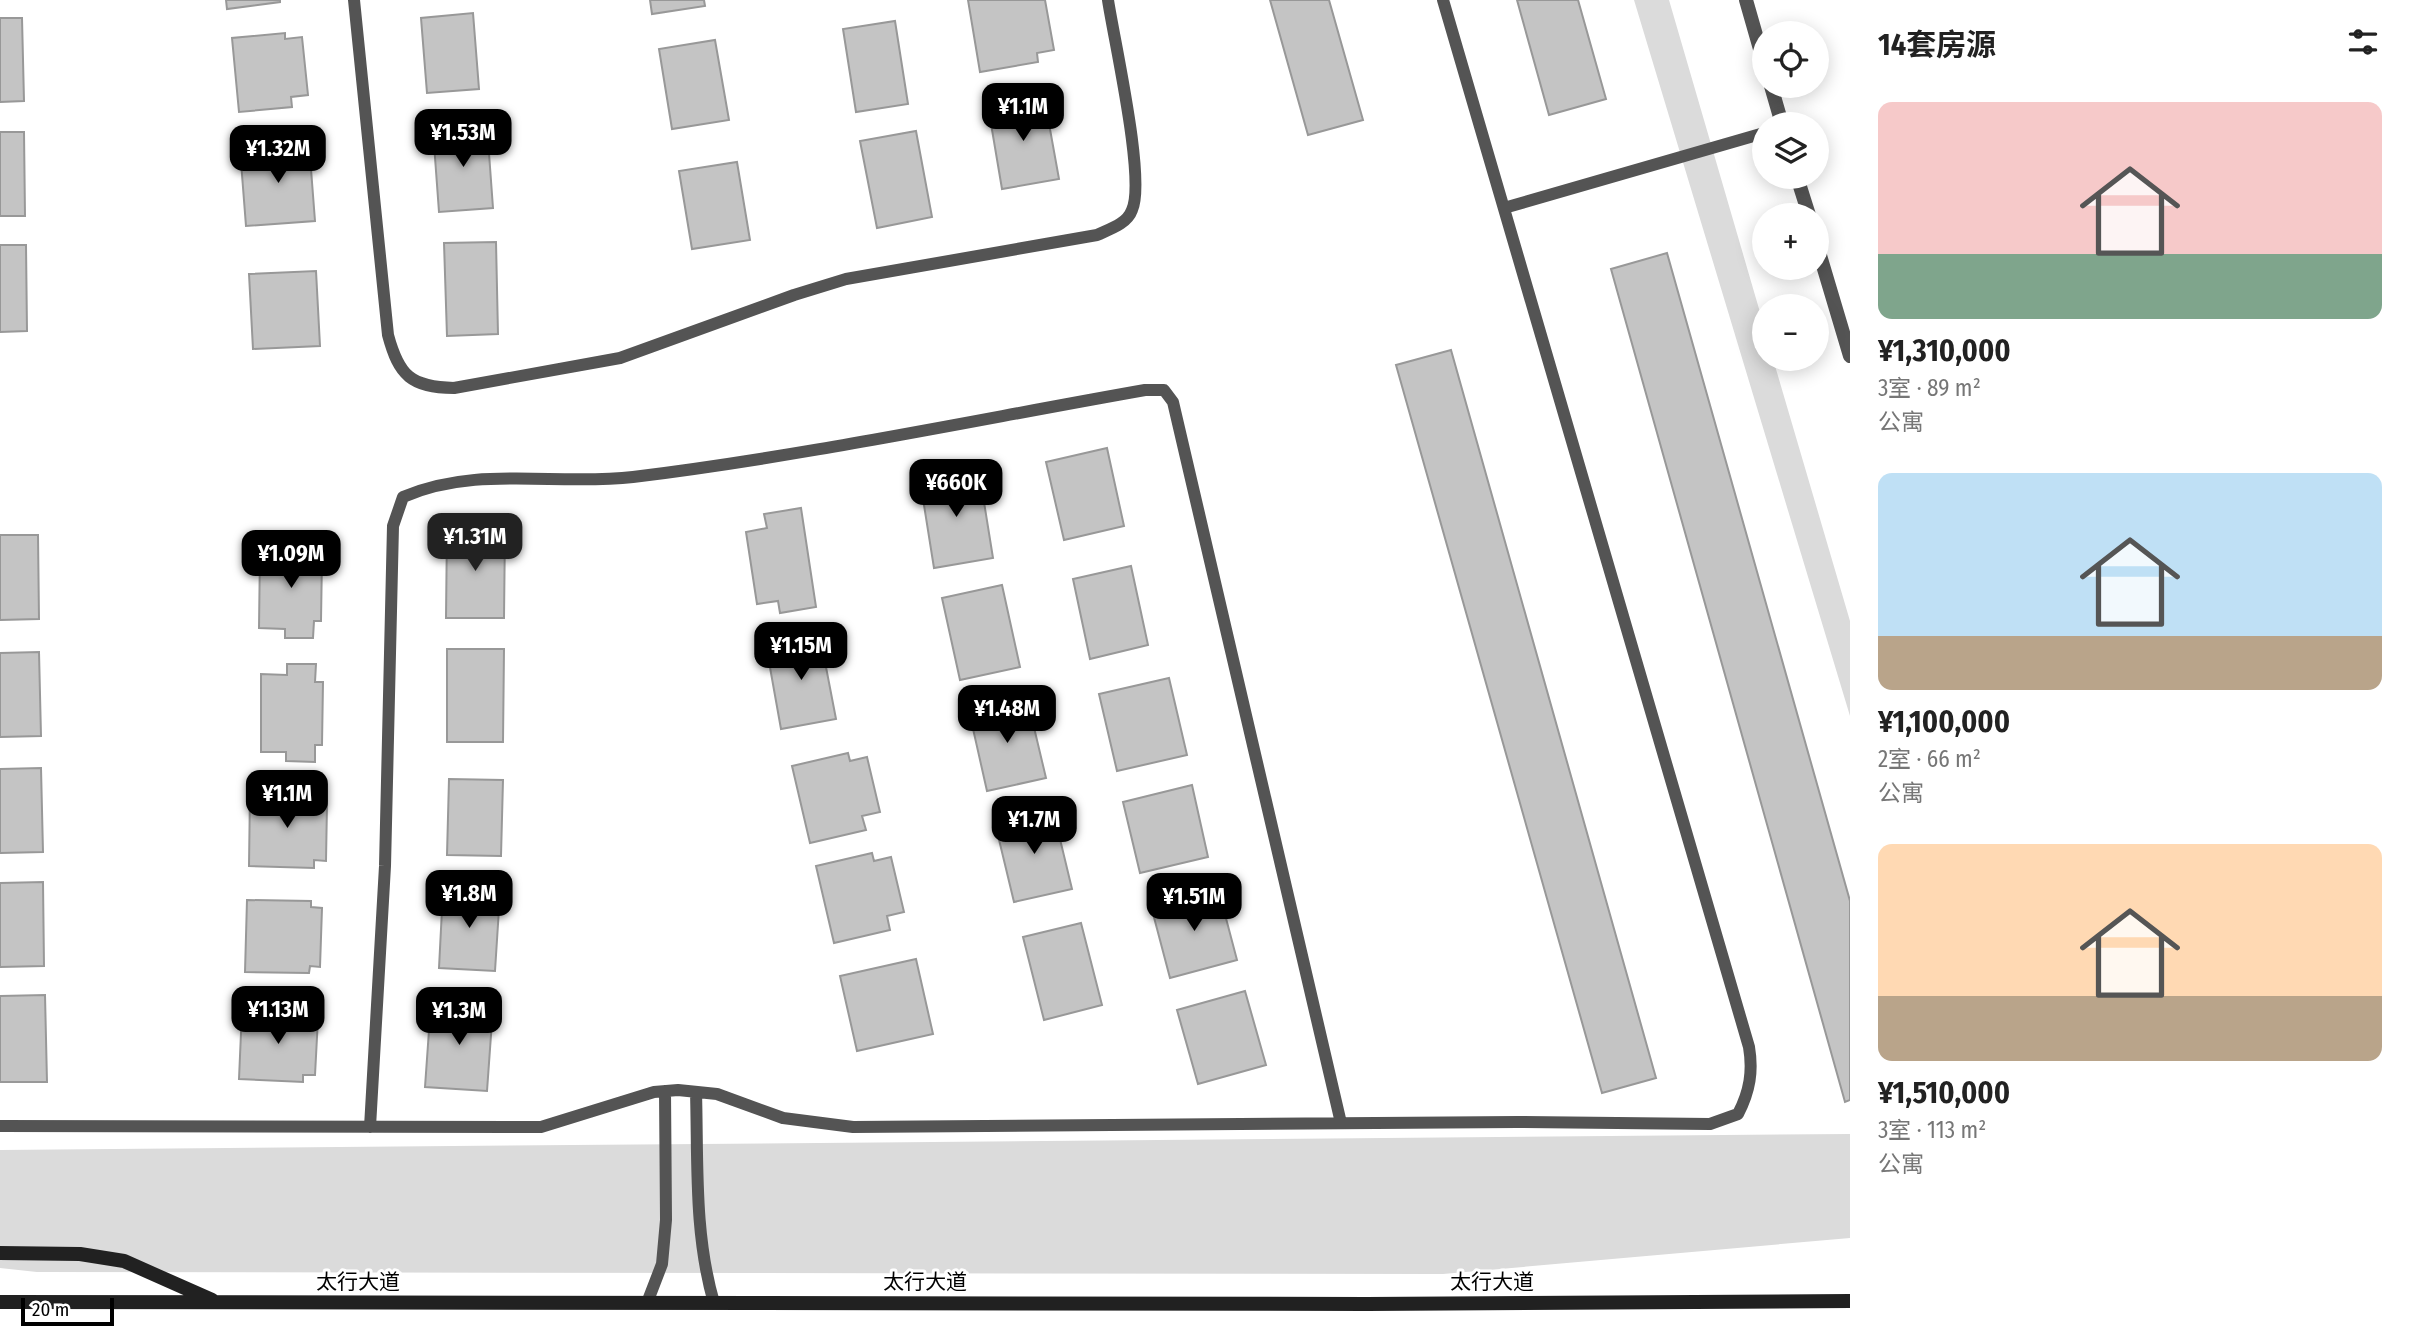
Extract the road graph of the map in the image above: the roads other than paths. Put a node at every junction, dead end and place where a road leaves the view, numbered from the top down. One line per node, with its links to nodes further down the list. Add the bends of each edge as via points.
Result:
1 (354, 0): 2 (lane, via 388,335 396,365 429,388 454,388 620,358 846,279 1097,235 1123,222 1132,213 1137,195 1135,163)
2 (1108, 0)
3 (1443, 0): 7 (lane)
4 (1746, 0): 5 (street)
5 (1752, 21)
6 (1752, 136): 7 (lane)
7 (1504, 208): 12 (lane, via 1753,1069 1738,1114 1710,1124)
8 (1827, 280): 9 (street)
9 (1850, 356)
10 (665, 1091): 11 (lane); 14 (lane, via 541,1127); 19 (lane, via 666,1220 662,1264)
11 (696, 1092): 12 (lane, via 717,1094 783,1118 853,1127); 20 (lane, via 699,1223)
12 (1341, 1123): 14 (lane, via 1173,402 1164,390 1145,390 630,477 457,480 403,497 393,526 385,866)
13 (0, 1125): 14 (lane)
14 (370, 1127)
15 (0, 1253): 18 (main road, via 80,1254 124,1261)
16 (1850, 1301): 20 (main road, 太行大道)
17 (0, 1302): 18 (main road, 太行大道)
18 (217, 1302): 19 (main road, 太行大道)
19 (647, 1303): 20 (main road, 太行大道)
20 (714, 1303)

